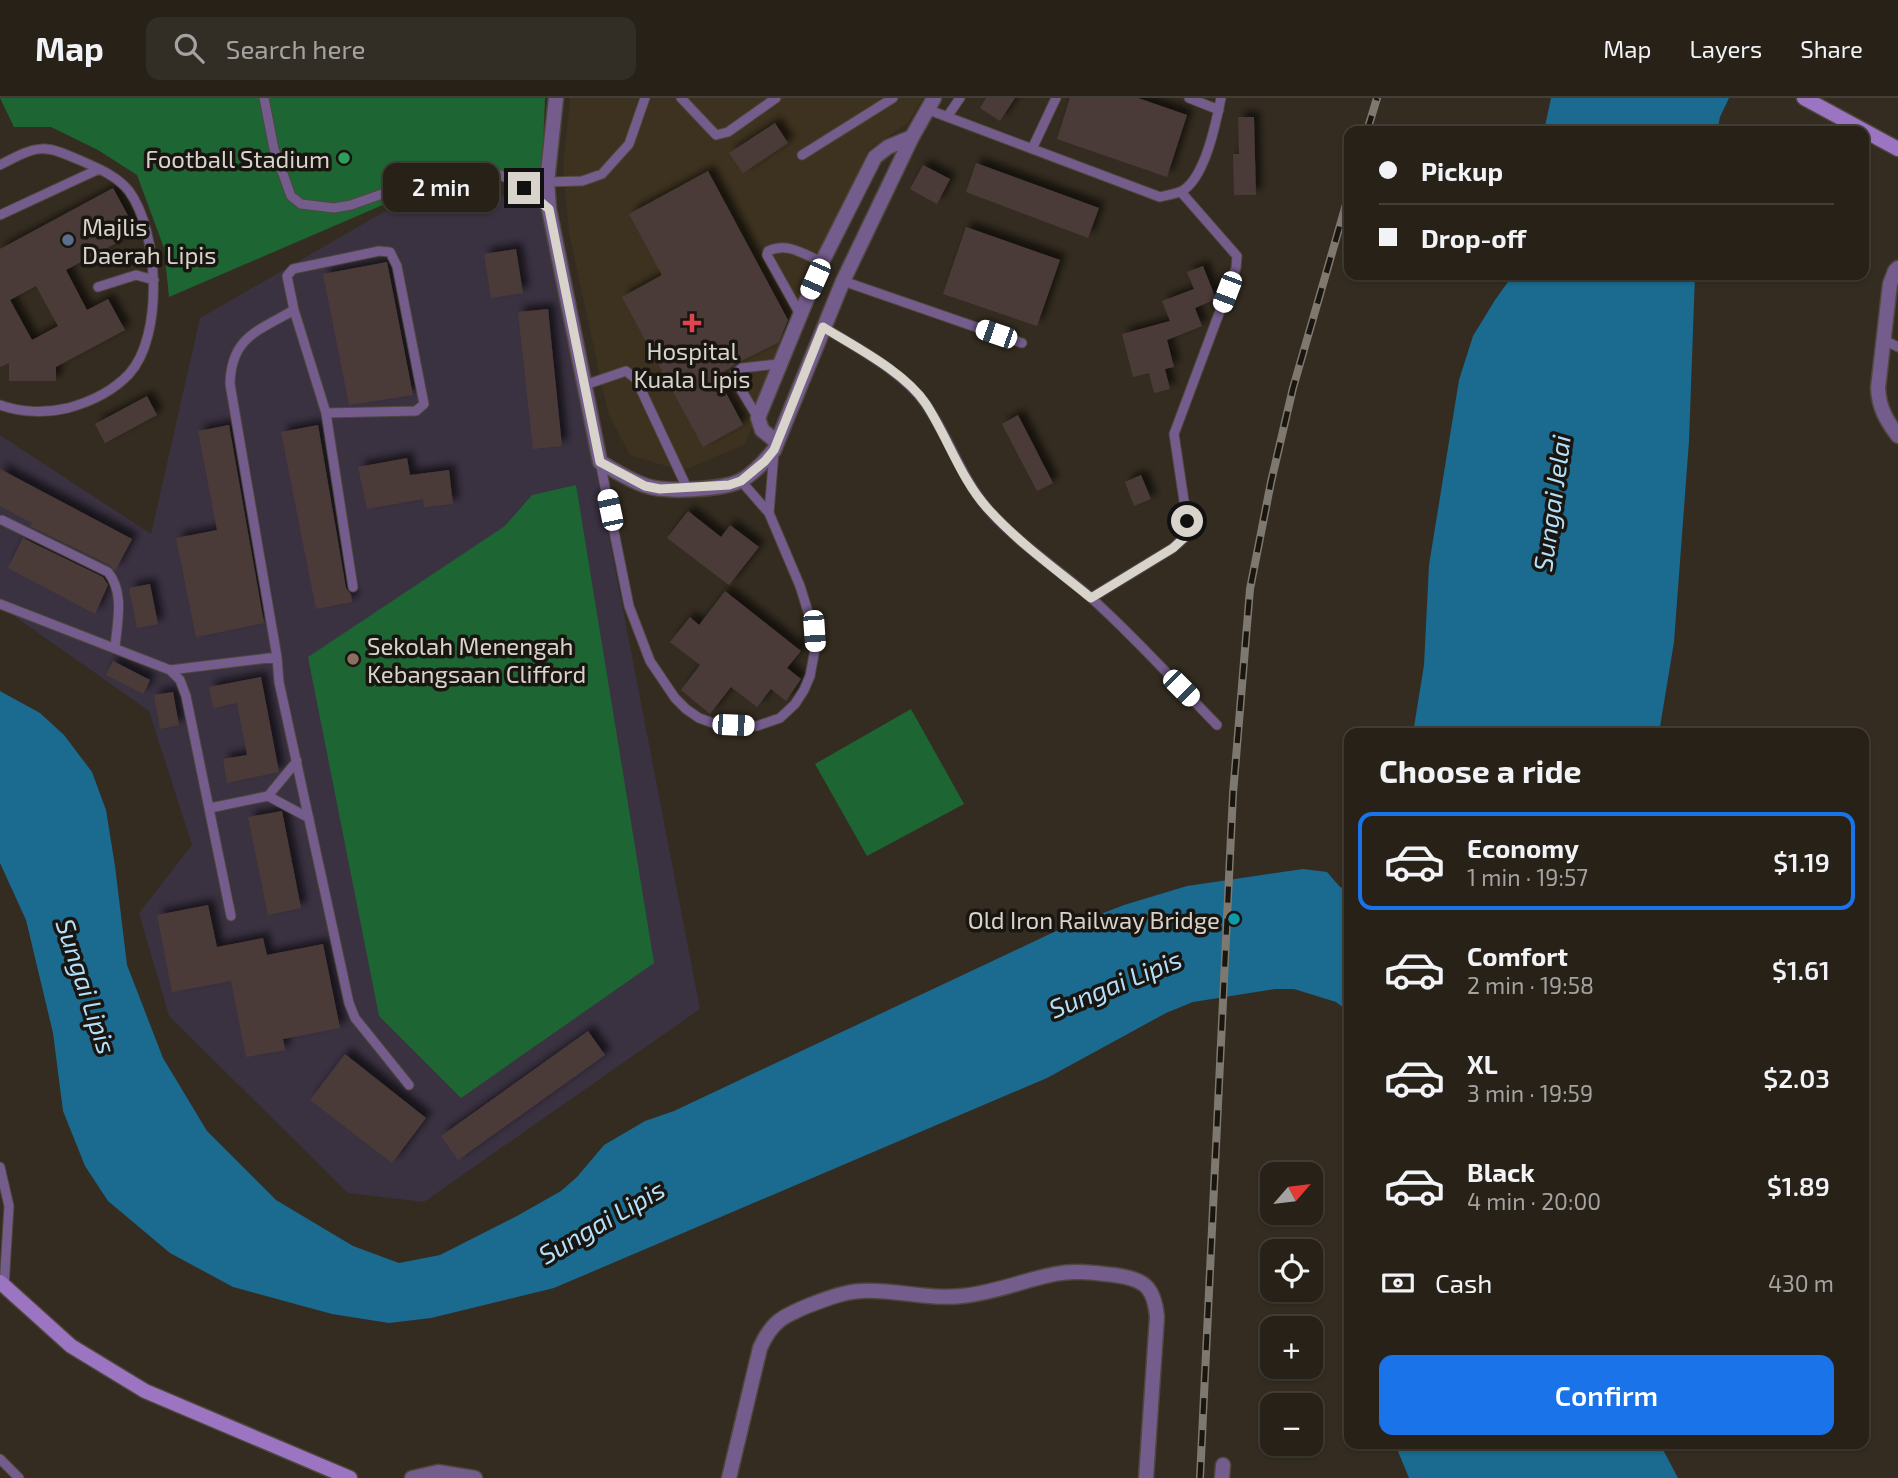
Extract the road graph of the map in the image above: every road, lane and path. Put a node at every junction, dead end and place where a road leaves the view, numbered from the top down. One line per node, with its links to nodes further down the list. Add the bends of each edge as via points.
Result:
1 (264, 98): 25 (lane, via 274,149 292,196 301,204 351,205 430,177 463,171 507,178)
2 (556, 98): 23 (street)
3 (645, 98): 23 (lane, via 629,144 601,174 582,181)
4 (681, 98): 5 (lane, via 716,135 728,132)
5 (776, 98)
6 (893, 98): 20 (lane)
7 (960, 98): 14 (lane)
8 (1056, 98): 18 (lane)
9 (1189, 98): 13 (lane)
10 (1221, 98): 13 (lane)
11 (1804, 98): 15 (main road)
12 (932, 104): 14 (lane); 17 (street)
13 (1219, 110): 24 (lane, via 1207,152 1193,182)
14 (947, 117): 18 (lane)
15 (1856, 126)
16 (1869, 133): 19 (main road)
17 (912, 137): 27 (street, via 876,158); 30 (street)
18 (1032, 149): 24 (lane, via 1160,197)
19 (1898, 149)
20 (802, 155)
21 (0, 165): 22 (lane, via 29,149 54,148)
22 (99, 169): 26 (lane); 29 (lane, via 128,191 138,209)
23 (547, 182): 25 (street)
24 (1181, 192): 51 (lane, via 1237,256 1174,434 1187,521 1185,537)
25 (549, 209): 39 (street)
26 (0, 215)
27 (822, 262): 33 (street); 33 (lane, via 785,246 768,251)
28 (1898, 268): 35 (street, via 1890,284)
29 (154, 280): 31 (lane, via 136,275); 40 (lane, via 150,326 129,374 85,403 59,410 37,412)
30 (843, 281): 34 (street); 36 (lane)
31 (98, 287)
32 (294, 310): 41 (lane); 41 (lane, via 287,276 293,269 390,252 397,266 424,404 416,411); 54 (lane, via 253,334 230,364)
33 (800, 314): 38 (street)
34 (823, 327): 44 (street); 51 (lane, via 905,382 925,402 987,509)
35 (1882, 339): 37 (lane); 43 (street, via 1879,404)
36 (1022, 343)
37 (1898, 347)
38 (778, 364): 42 (street); 42 (lane, via 735,373)
39 (585, 385): 45 (street); 47 (lane, via 626,371 636,379)
40 (0, 405)
41 (326, 413): 50 (lane)
42 (758, 418): 44 (street)
43 (1898, 436)
44 (775, 446): 46 (street); 48 (lane)
45 (600, 462): 47 (street, via 645,486); 48 (lane, via 640,640 675,698 712,723 757,726 780,718 810,676 814,631)
46 (741, 481): 47 (street); 48 (lane)
47 (687, 488)
48 (769, 513)
49 (2, 520): 53 (lane, via 108,572 119,594)
50 (353, 587)
51 (1091, 598): 56 (lane)
52 (0, 604): 53 (lane)
53 (115, 648): 55 (lane)
54 (277, 657): 55 (lane); 57 (lane)
55 (170, 670): 59 (lane, via 184,688)
56 (1217, 724)
57 (297, 761): 58 (lane); 60 (lane)
58 (268, 796): 59 (lane); 60 (lane)
59 (210, 808): 61 (lane)
60 (309, 818): 62 (lane, via 352,1010)
61 (231, 916)
62 (409, 1085)
63 (0, 1167): 64 (lane, via 9,1206)
64 (2, 1284): 67 (main road, via 71,1346 145,1391)
65 (0, 1459): 66 (lane)
66 (19, 1478)
67 (350, 1478)
68 (412, 1478): 69 (street, via 438,1472)
69 (475, 1478)
70 (730, 1478): 71 (street, via 760,1348 776,1321 859,1291 958,1297 1056,1274 1085,1272 1139,1280 1155,1300)
71 (1146, 1478)

